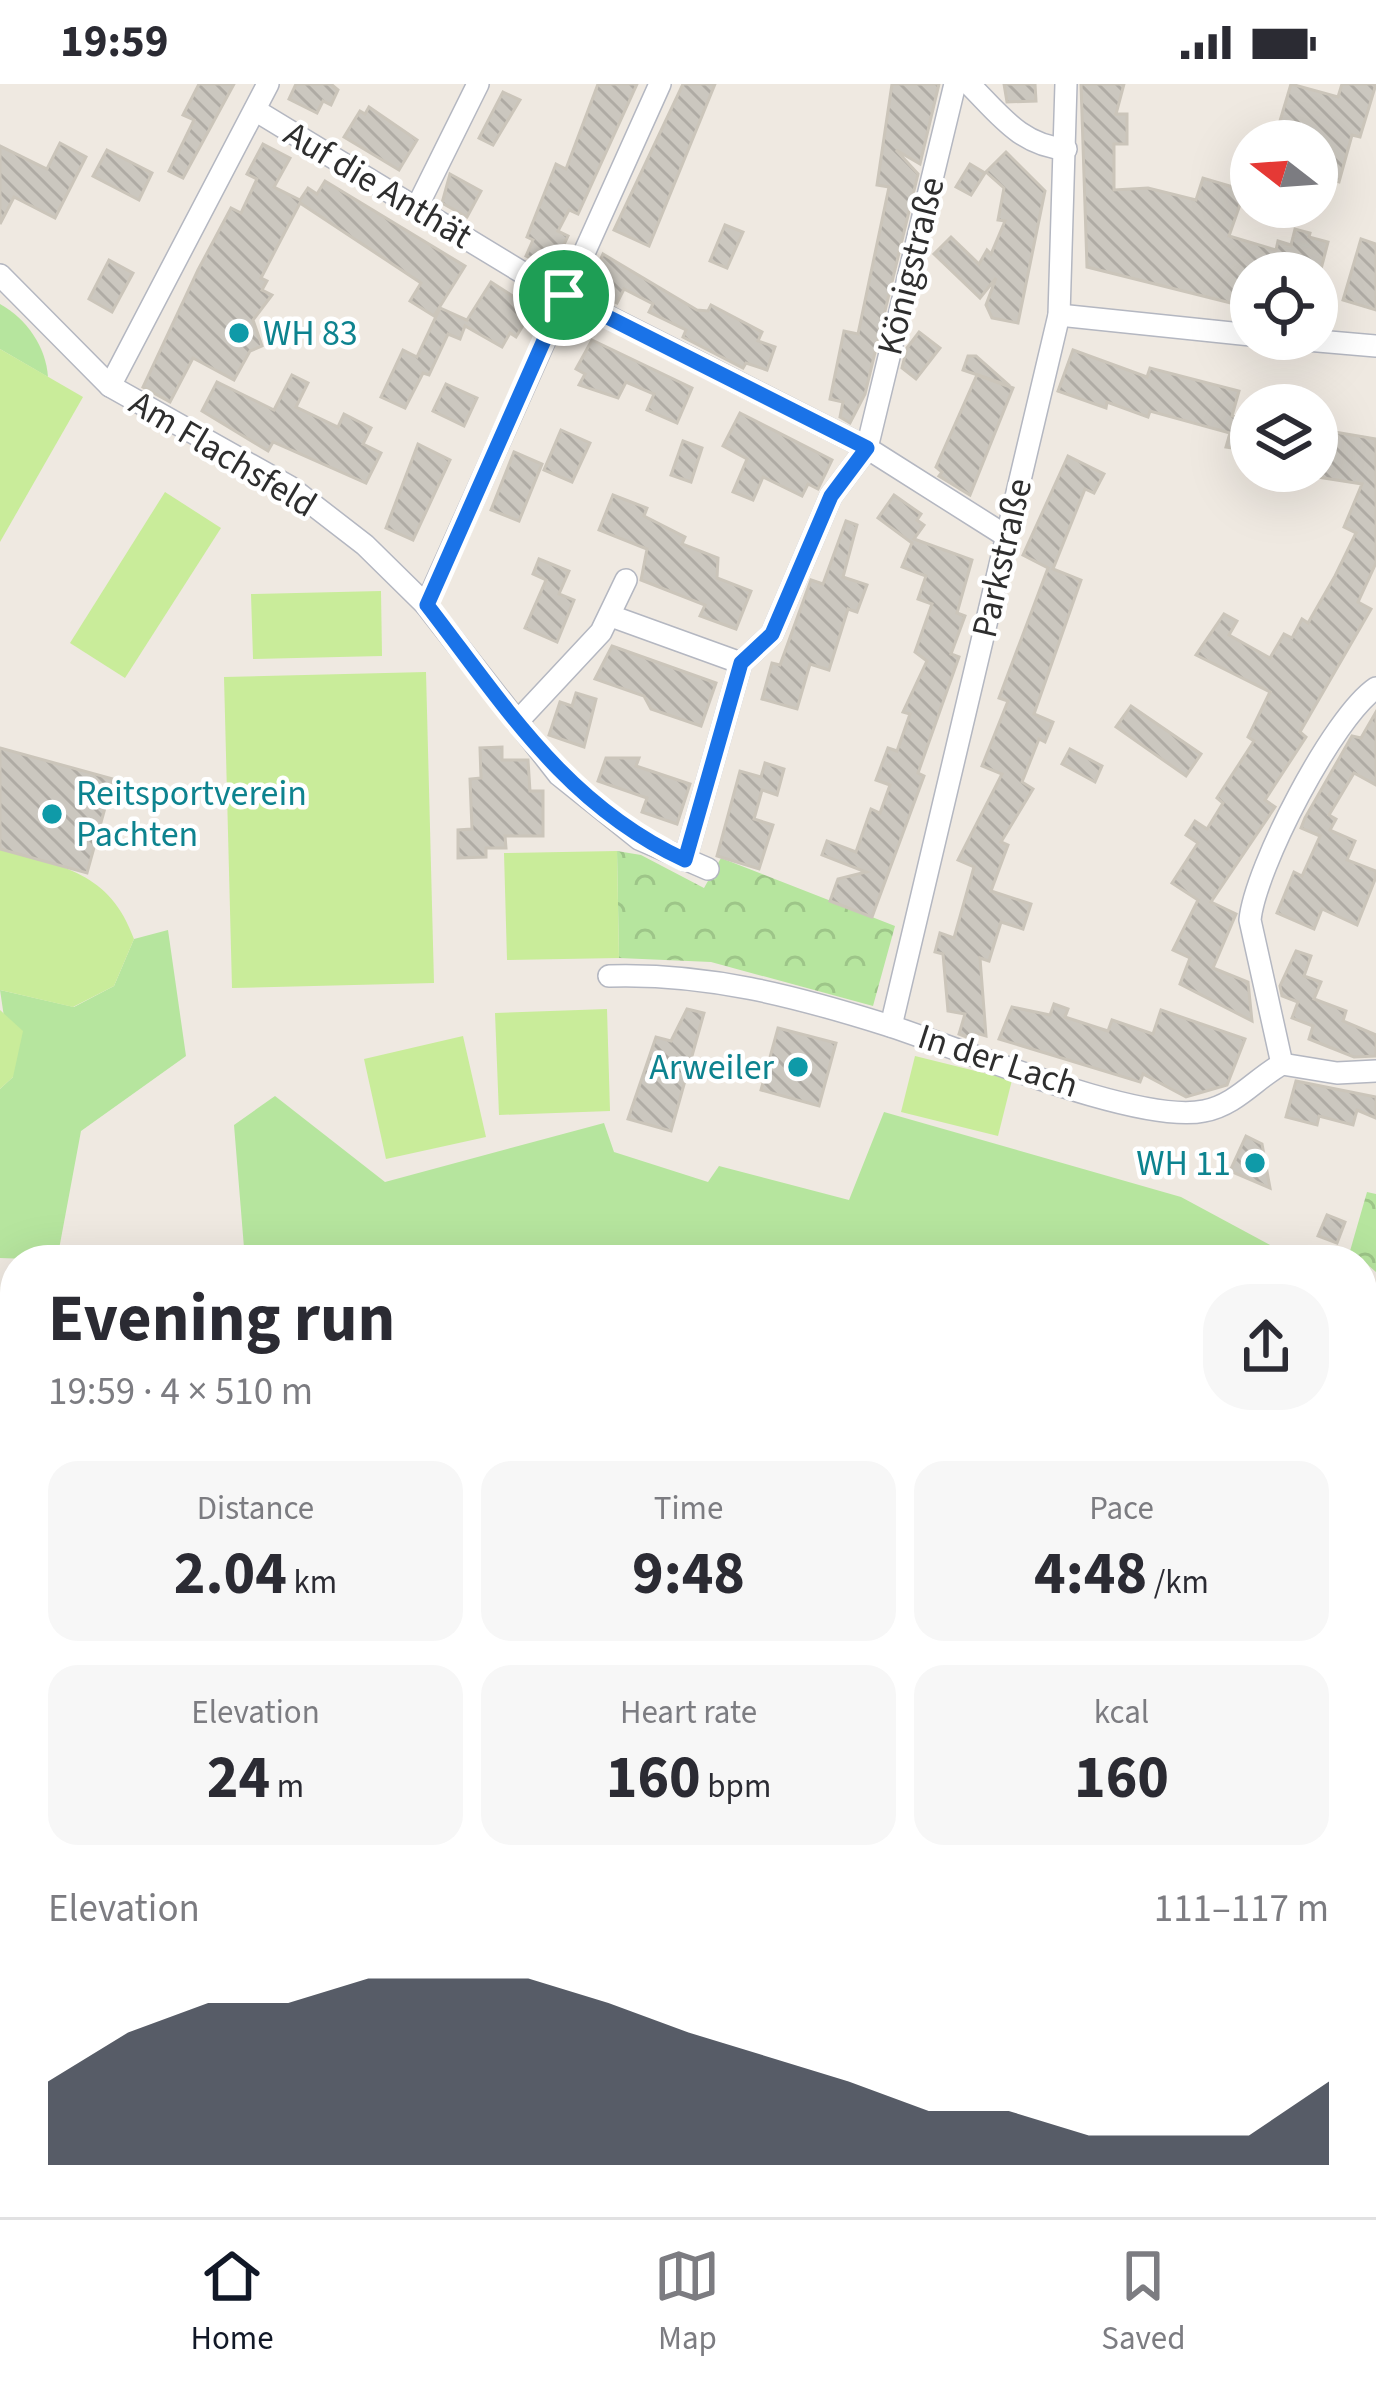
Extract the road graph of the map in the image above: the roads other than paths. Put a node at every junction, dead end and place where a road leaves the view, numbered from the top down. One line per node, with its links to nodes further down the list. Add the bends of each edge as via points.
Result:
1 (268, 84): 7 (street)
2 (478, 84): 9 (street)
3 (660, 84): 11 (street)
4 (955, 84): 17 (street, Königstraße)
5 (969, 84): 8 (street, via 1022,137)
6 (1066, 84): 8 (street, Parkstraße)
7 (254, 110): 9 (street, Auf die Anthät); 16 (street)
8 (1066, 149): 12 (street, Parkstraße)
9 (416, 209): 11 (street, Auf die Anthät)
10 (0, 274): 16 (street, Am Flachsfeld)
11 (564, 295): 17 (street, Auf die Anthät); 20 (street)
12 (1059, 315): 13 (street); 18 (street, Parkstraße)
13 (1230, 333)
14 (1338, 343): 15 (street)
15 (1376, 346)
16 (110, 386): 20 (street, Am Flachsfeld, via 290,488)
17 (867, 448): 18 (street, Auf die Anthät); 22 (street, via 831,496 772,634)
18 (1006, 536): 28 (street, Parkstraße)
19 (626, 580): 21 (street)
20 (427, 605): 24 (street, Am Flachsfeld)
21 (611, 616): 22 (street); 24 (street)
22 (741, 663): 25 (street)
23 (1376, 688): 29 (street, via 1348,716 1252,896 1250,920)
24 (518, 722): 25 (street, Am Flachsfeld, via 599,812)
25 (685, 860): 26 (street, Am Flachsfeld)
26 (708, 869)
27 (610, 976): 28 (street, In der Lach, via 724,980)
28 (891, 1026): 29 (street, In der Lach, via 959,1053 1170,1111 1226,1104)
29 (1282, 1064): 30 (street)
30 (1376, 1070)

